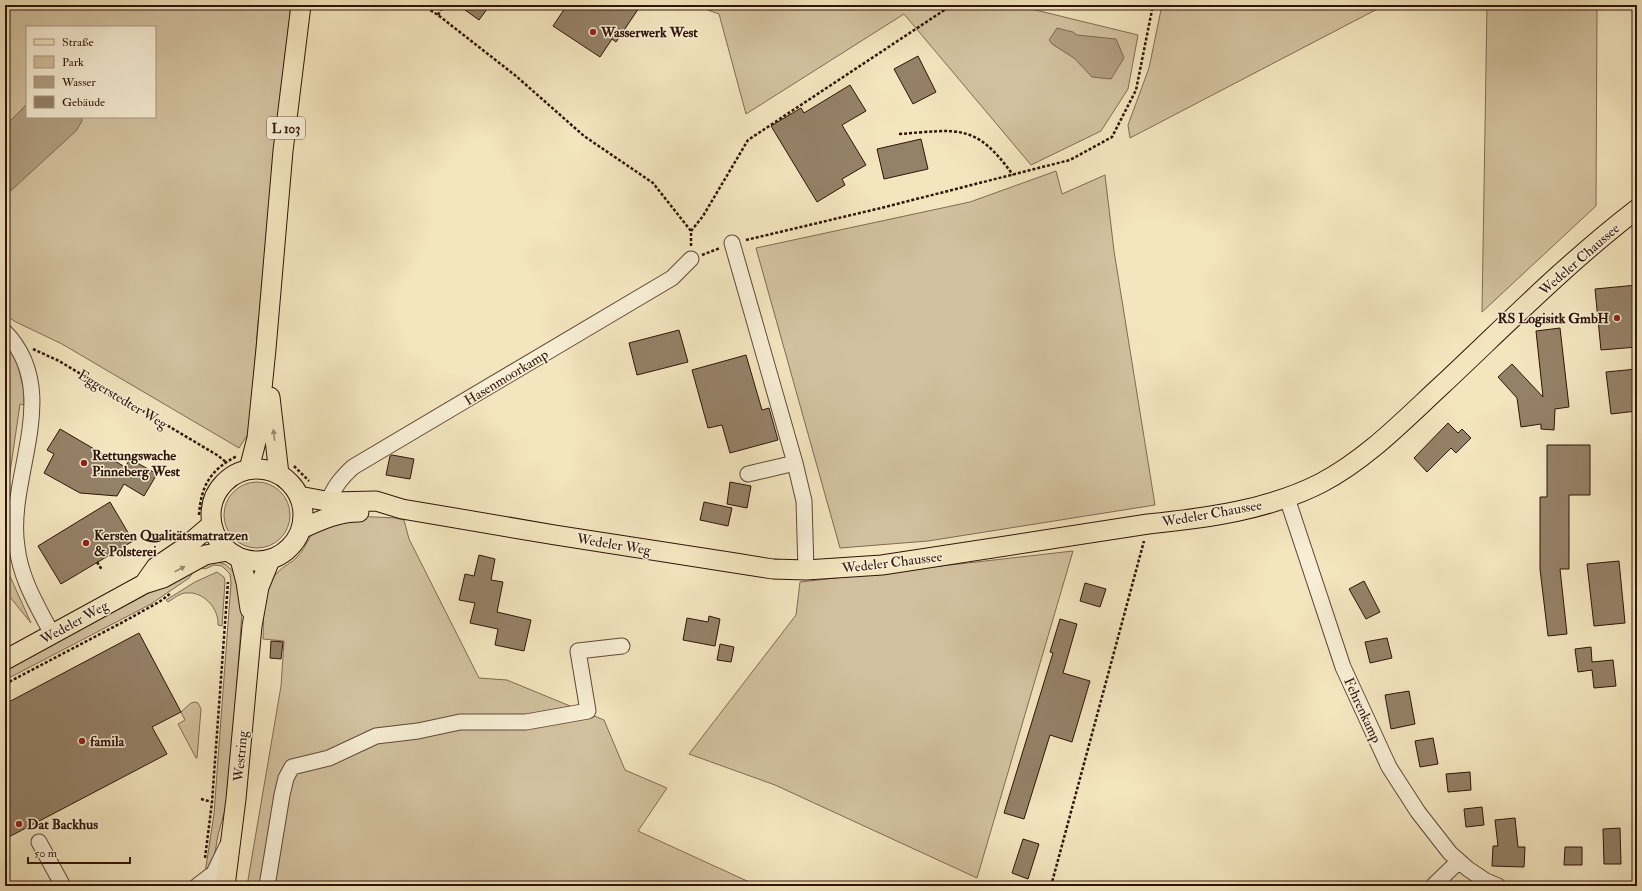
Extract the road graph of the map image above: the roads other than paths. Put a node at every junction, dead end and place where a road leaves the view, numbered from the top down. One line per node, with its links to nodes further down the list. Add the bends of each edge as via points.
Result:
1 (301, 5): 6 (main road, L 103, via 283,151)
2 (1637, 209): 13 (main road, Wedeler Chaussee, via 1544,289 1385,438 1353,464)
3 (732, 243): 7 (street)
4 (691, 259): 12 (street, Hasenmoorkamp, via 672,278 353,468 339,480)
5 (5, 332): 23 (street, via 17,345 25,362 31,389 32,412 16,514 16,546 23,577)
6 (266, 349): 8 (main road, L 103, one-way to 6, via 273,429); 9 (main road, L 103, via 257,438)
7 (795, 463): 10 (street); 19 (street, via 804,501)
8 (284, 468): 9 (main road); 11 (main road)
9 (249, 469): 15 (main road, via 235,474 223,483 214,496)
10 (748, 474)
11 (299, 496): 12 (main road, Wedeler Weg); 16 (main road, via 303,509)
12 (330, 496): 14 (main road, Wedeler Weg, via 376,500)
13 (1287, 498): 20 (main road, Wedeler Chaussee, via 1191,520 1148,524 882,565); 28 (street, Fehrenkamp, via 1343,667 1386,760 1418,812)
14 (402, 509): 16 (main road, Wedeler Weg, via 346,512 326,517); 19 (main road, Wedeler Weg, via 773,569)
15 (205, 522): 17 (main road, via 217,540); 21 (main road, Wedeler Weg, via 184,548 156,567)
16 (301, 529): 18 (main road, via 294,543 284,553)
17 (233, 555): 18 (main road, via 255,562); 21 (main road, Wedeler Weg, one-way to 17, via 163,578 205,555); 22 (main road, Westring, via 246,582)
18 (270, 560): 22 (main road, Westring, via 259,587)
19 (806, 570): 20 (main road, Wedeler Weg)
20 (827, 570)
21 (144, 584): 23 (main road, Wedeler Weg)
22 (252, 626): 26 (main road, Westring)
23 (52, 634): 25 (main road, Wedeler Weg)
24 (622, 646): 32 (street, via 578,651 588,711 526,722 460,722 376,736 329,758 292,767 283,789)
25 (5, 660)
26 (232, 836): 29 (street, via 214,873); 31 (main road, Westring)
27 (39, 842): 30 (street)
28 (1459, 861): 33 (street); 34 (street, Fehrenkamp, via 1486,881)
29 (199, 884)
30 (63, 886)
31 (225, 886)
32 (267, 886)
33 (1433, 886)
34 (1498, 886)

